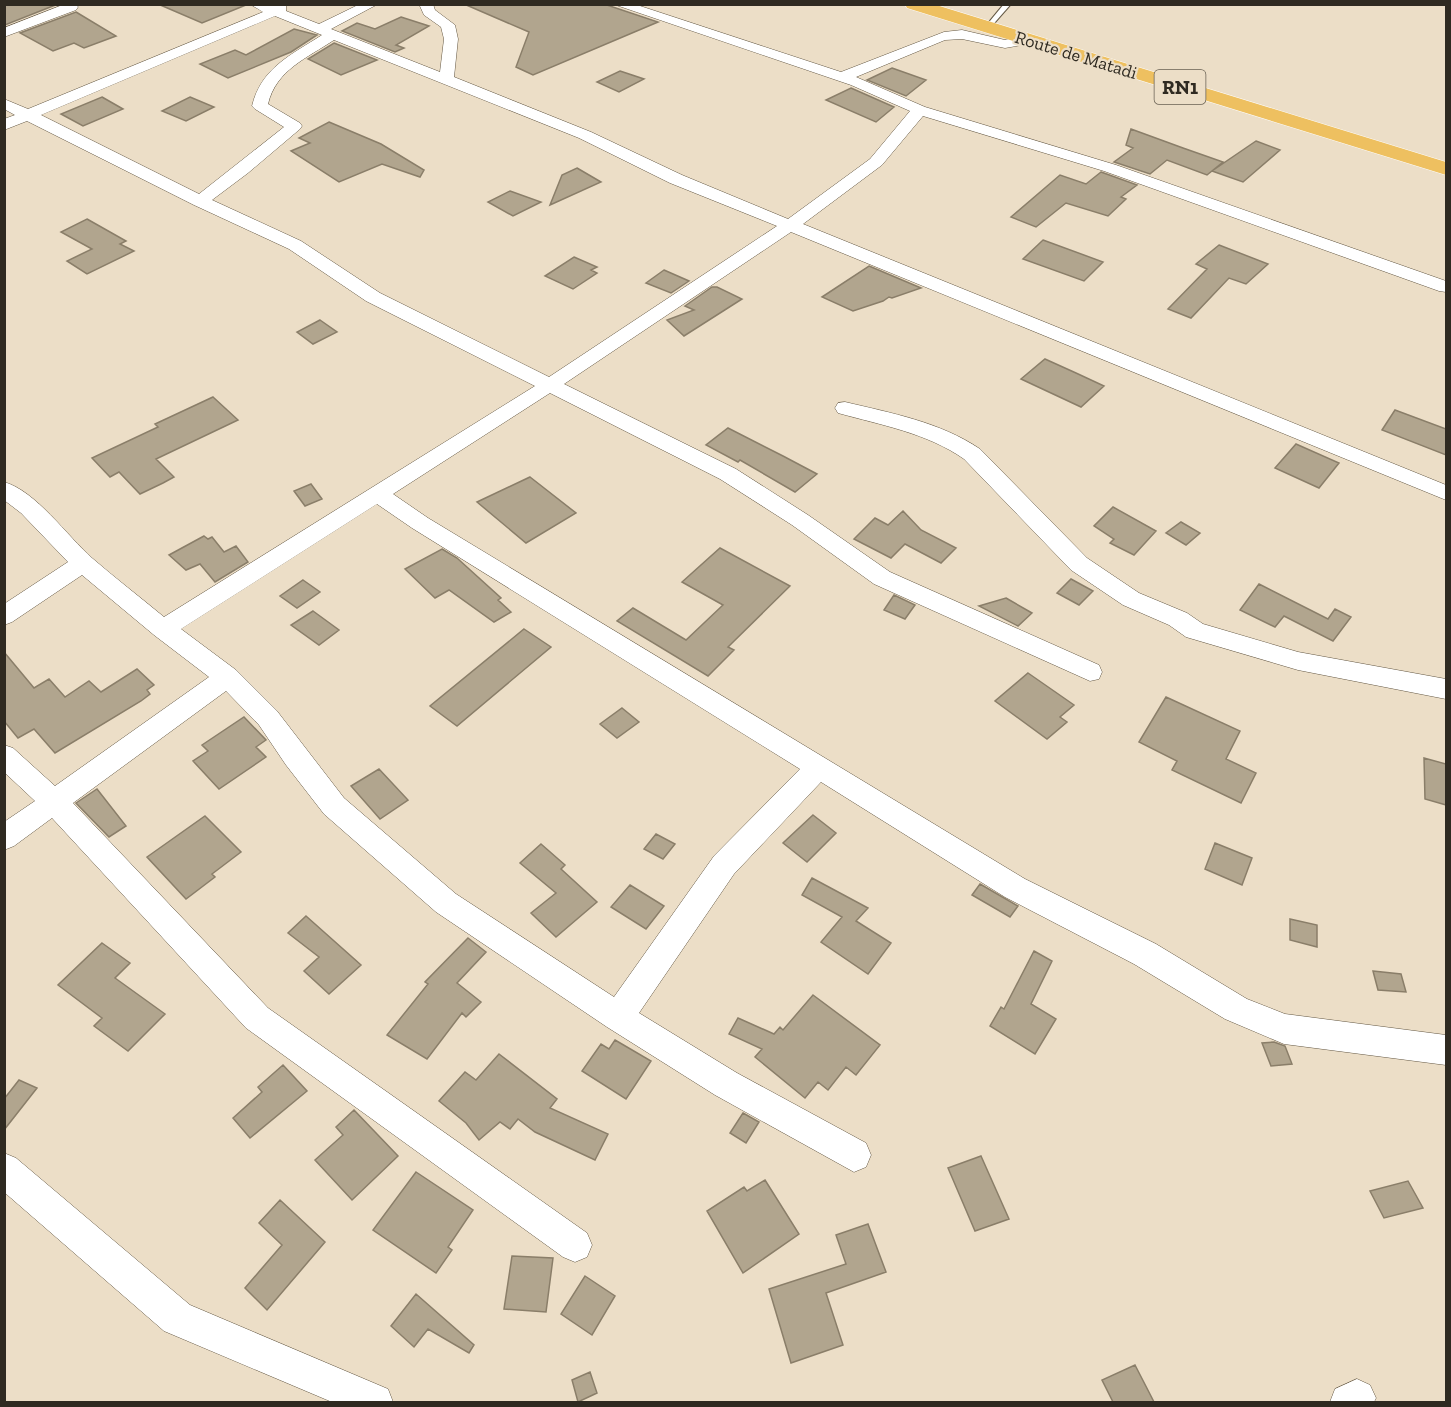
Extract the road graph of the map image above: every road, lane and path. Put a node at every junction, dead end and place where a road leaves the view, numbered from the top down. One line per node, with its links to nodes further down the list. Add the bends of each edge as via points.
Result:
1 (256, 4): 9 (street)
2 (293, 4): 9 (street)
3 (372, 4): 11 (street)
4 (426, 4): 15 (street, via 429,12 448,25 451,39)
5 (619, 4): 14 (street)
6 (913, 4): 10 (highway, Route de Matadi / RN1)
7 (1008, 4): 10 (lane)
8 (71, 7): 12 (street)
9 (274, 12): 11 (street); 18 (street)
10 (987, 28): 13 (highway, Route de Matadi / RN1)
11 (326, 31): 15 (street); 21 (street, via 269,79 264,90 260,106 294,126)
12 (4, 33)
13 (1029, 40): 14 (street, via 1006,46 951,35 927,40 893,58); 20 (highway, Route de Matadi / RN1)
14 (841, 77): 17 (street)
15 (446, 80): 22 (street)
16 (4, 103): 18 (street)
17 (920, 110): 22 (street, via 876,162); 23 (street, via 1110,168)
18 (28, 115): 19 (street); 21 (street)
19 (4, 125)
20 (1446, 169)
21 (200, 201): 24 (street, via 295,245 373,297)
22 (792, 224): 24 (street); 27 (street)
23 (1446, 287)
24 (551, 384): 28 (street); 32 (street, via 728,474 882,578)
25 (845, 408): 34 (street, via 953,441 972,454 1079,564 1131,600 1178,619 1195,631 1298,661)
26 (4, 489): 29 (street, via 29,508)
27 (1446, 493)
28 (378, 494): 31 (street); 36 (street)
29 (82, 562): 30 (street); 31 (street)
30 (4, 616)
31 (163, 629): 33 (street)
32 (1090, 672)
33 (227, 677): 37 (street); 39 (street, via 268,718 334,806 392,858 446,903)
34 (1446, 689)
35 (4, 755): 37 (street)
36 (818, 768): 39 (street, via 724,865); 40 (street, via 1015,888 1145,954 1236,1009 1284,1029)
37 (54, 802): 38 (street); 43 (street, via 257,1018)
38 (4, 838)
39 (618, 1017): 41 (street, via 726,1084)
40 (1446, 1050)
41 (854, 1155)
42 (4, 1170): 44 (street, via 177,1317)
43 (575, 1245)
44 (375, 1402)

